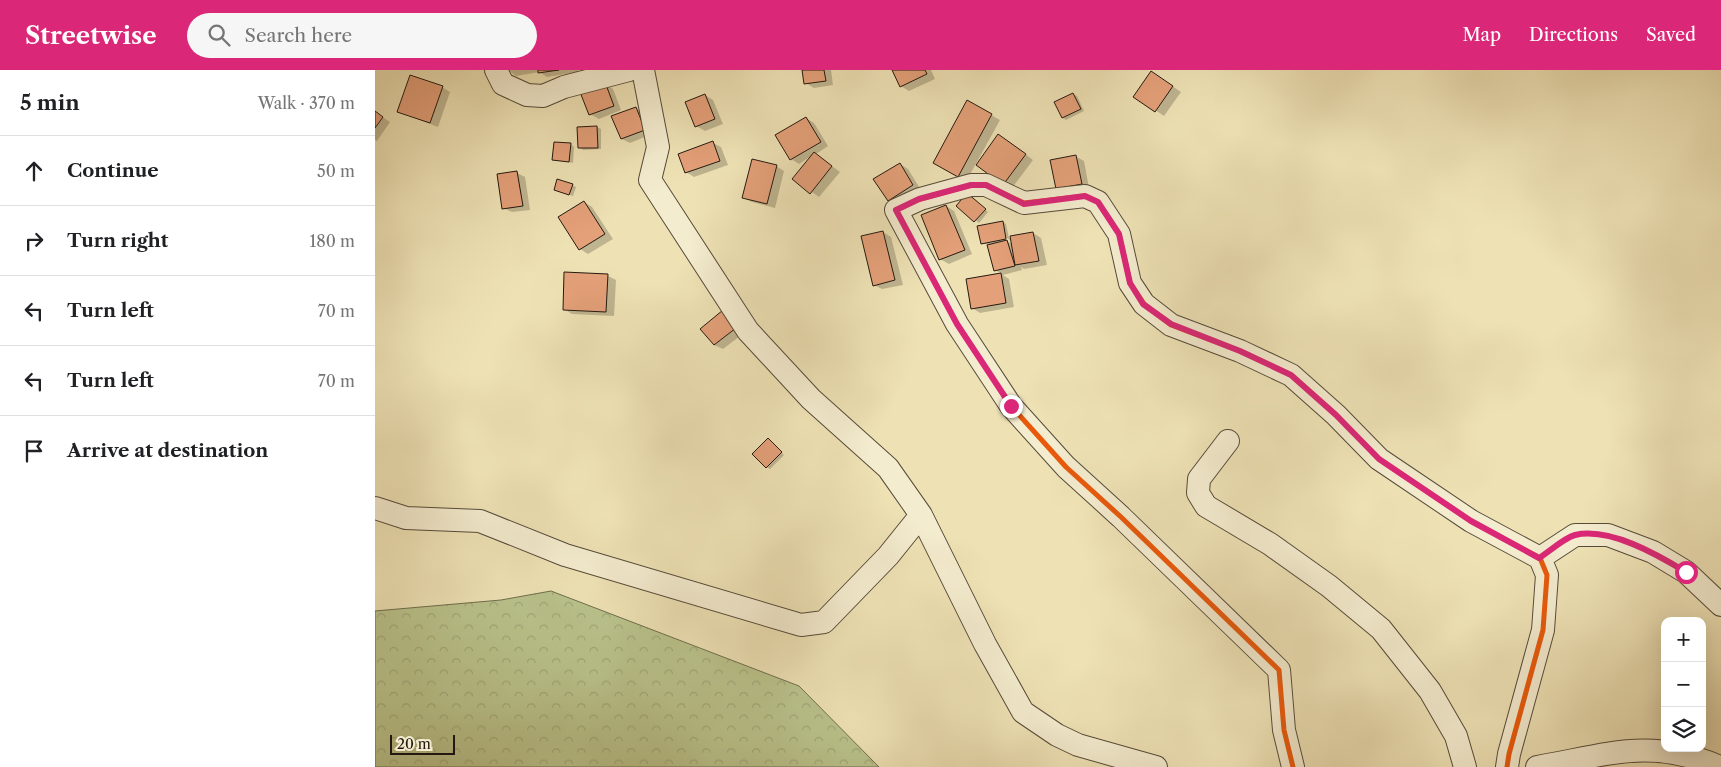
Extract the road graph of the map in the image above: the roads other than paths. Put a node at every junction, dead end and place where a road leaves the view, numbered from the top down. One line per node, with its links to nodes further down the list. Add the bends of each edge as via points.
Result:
1 (496, 70): 2 (street, via 503,84 527,95 543,96 564,87)
2 (629, 70)
3 (643, 70): 6 (street, via 658,147 650,180 748,331 811,399 888,468)
4 (1228, 441): 11 (street, via 1199,479 1198,493 1207,506 1270,544 1381,629 1431,691 1456,736)
5 (375, 508): 6 (street, via 406,518 480,521 565,555 801,625 824,622 888,556)
6 (921, 515): 9 (street, via 1023,712 1078,746)
7 (1539, 558): 8 (street, via 1575,535 1608,535 1653,552 1686,572); 10 (street, via 1471,521 1379,459 1291,375 1171,324 1143,304 1130,283 1119,234 1098,202 1085,196 1024,204 986,185 971,185 919,199 896,210 957,324 1011,406 1066,468 1121,516 1279,670 1284,730); 12 (street, via 1547,575 1543,630)
8 (1721, 605)
9 (1156, 767)
10 (1293, 767)
11 (1465, 767)
12 (1507, 767)
13 (1537, 767): 14 (street, via 1603,753 1649,750 1694,756)
14 (1720, 767)

